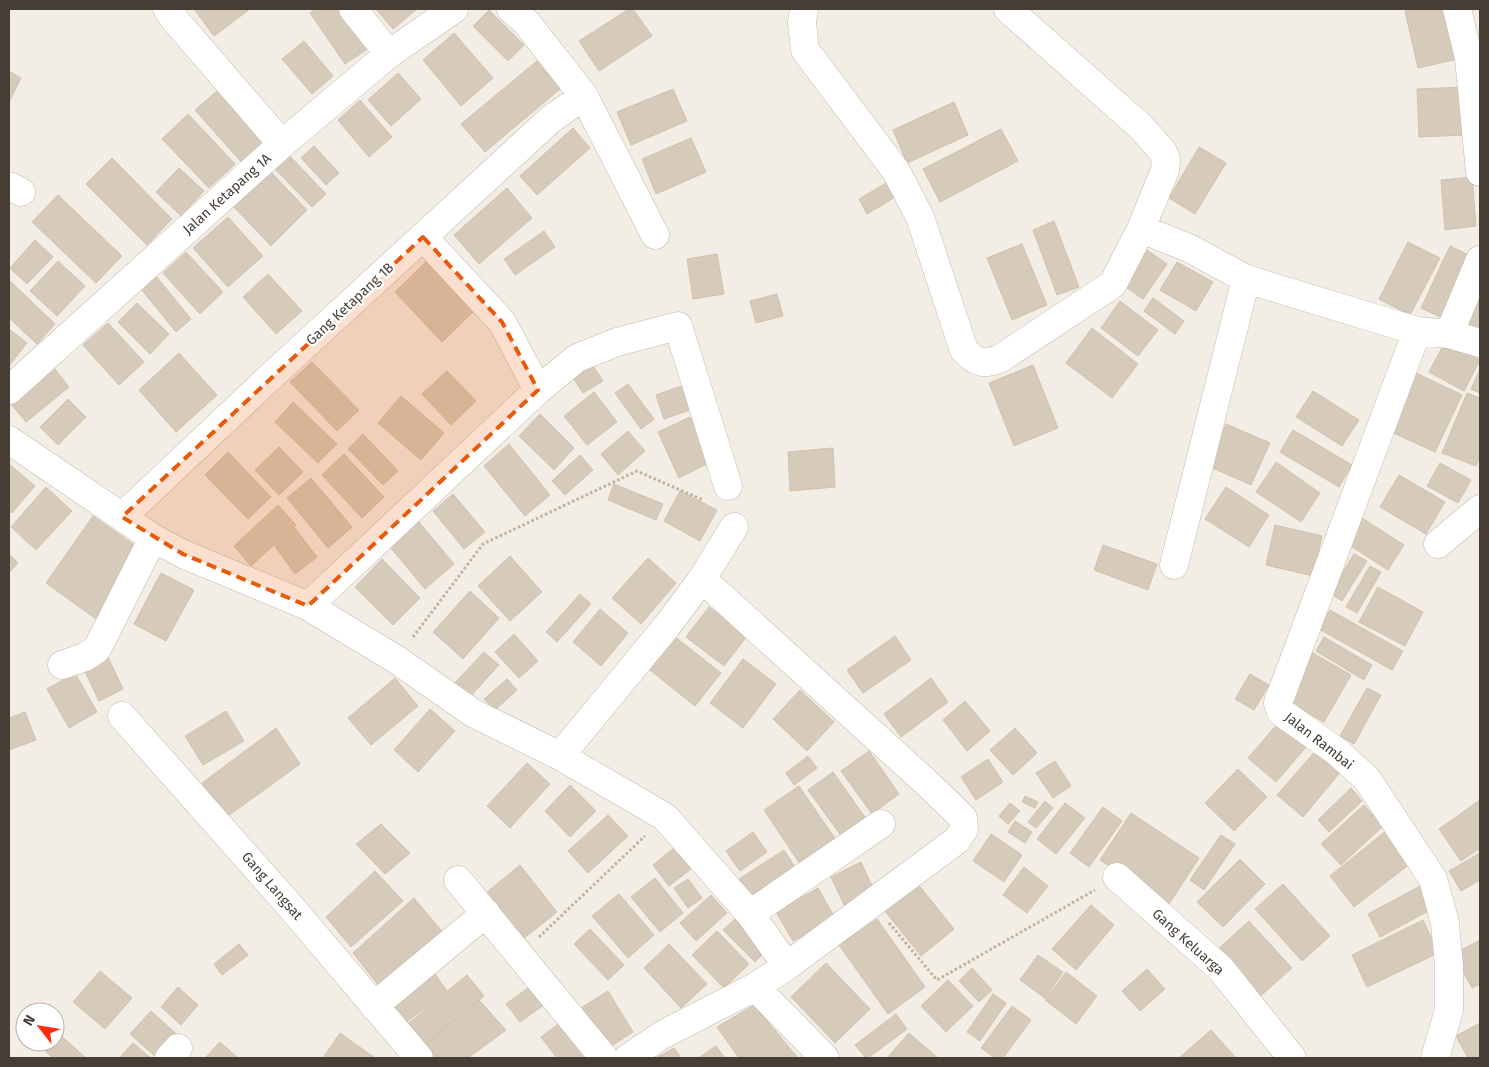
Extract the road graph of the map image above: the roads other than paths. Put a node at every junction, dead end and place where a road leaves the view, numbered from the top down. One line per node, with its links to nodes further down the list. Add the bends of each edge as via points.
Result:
1 (167, 9): 10 (street)
2 (353, 9): 8 (street)
3 (454, 9): 8 (street, Jalan Ketapang 1A)
4 (511, 9): 9 (street, via 526,22)
5 (804, 9): 12 (street, via 804,50 900,178 920,216 964,350 974,360 988,363 1001,358 1113,284)
6 (1008, 9): 12 (street, via 1141,126 1163,152 1165,170)
7 (1457, 9): 11 (street, via 1469,58)
8 (388, 54): 10 (street, Jalan Ketapang 1A)
9 (584, 96): 13 (street); 14 (street, Gang Ketapang 1B, via 551,119)
10 (282, 144): 20 (street, Jalan Ketapang 1A)
11 (1480, 172)
12 (1141, 229): 16 (street, via 1189,248)
13 (655, 235)
14 (423, 237): 21 (street, via 502,322); 25 (street, Gang Ketapang 1B)
15 (1480, 260): 18 (street)
16 (1246, 279): 17 (street); 29 (street)
17 (1417, 331): 18 (street); 48 (street, Jalan Rambai, via 1278,703 1281,712 1336,751 1367,779 1433,879 1445,923 1449,966 1449,1010)
18 (1449, 334): 19 (street)
19 (1480, 343)
20 (9, 390)
21 (538, 390): 23 (street, via 577,358 617,342 678,326); 31 (street)
22 (9, 440): 25 (street)
23 (728, 486)
24 (1480, 508): 28 (street)
25 (122, 517): 27 (street)
26 (734, 526): 30 (street)
27 (153, 538): 31 (street, via 183,554); 32 (street, via 97,649 85,658)
28 (1438, 544)
29 (1174, 566)
30 (702, 579): 34 (street); 40 (street, via 963,818 964,829 957,840)
31 (308, 606): 34 (street, via 396,660 473,714)
32 (62, 665)
33 (122, 716): 42 (street, Gang Langsat)
34 (560, 756): 39 (street, via 665,817)
35 (881, 824): 39 (street)
36 (1117, 877): 47 (street, Gang Keluarga, via 1221,970)
37 (458, 880): 38 (street)
38 (486, 913): 42 (street); 44 (street)
39 (750, 914): 40 (street)
40 (788, 966): 41 (street)
41 (755, 987): 45 (street, via 662,1035); 46 (street)
42 (374, 1006): 43 (street, Gang Langsat)
43 (419, 1058)
44 (604, 1058)
45 (628, 1058)
46 (825, 1058)
47 (1292, 1058)
48 (1434, 1058)

